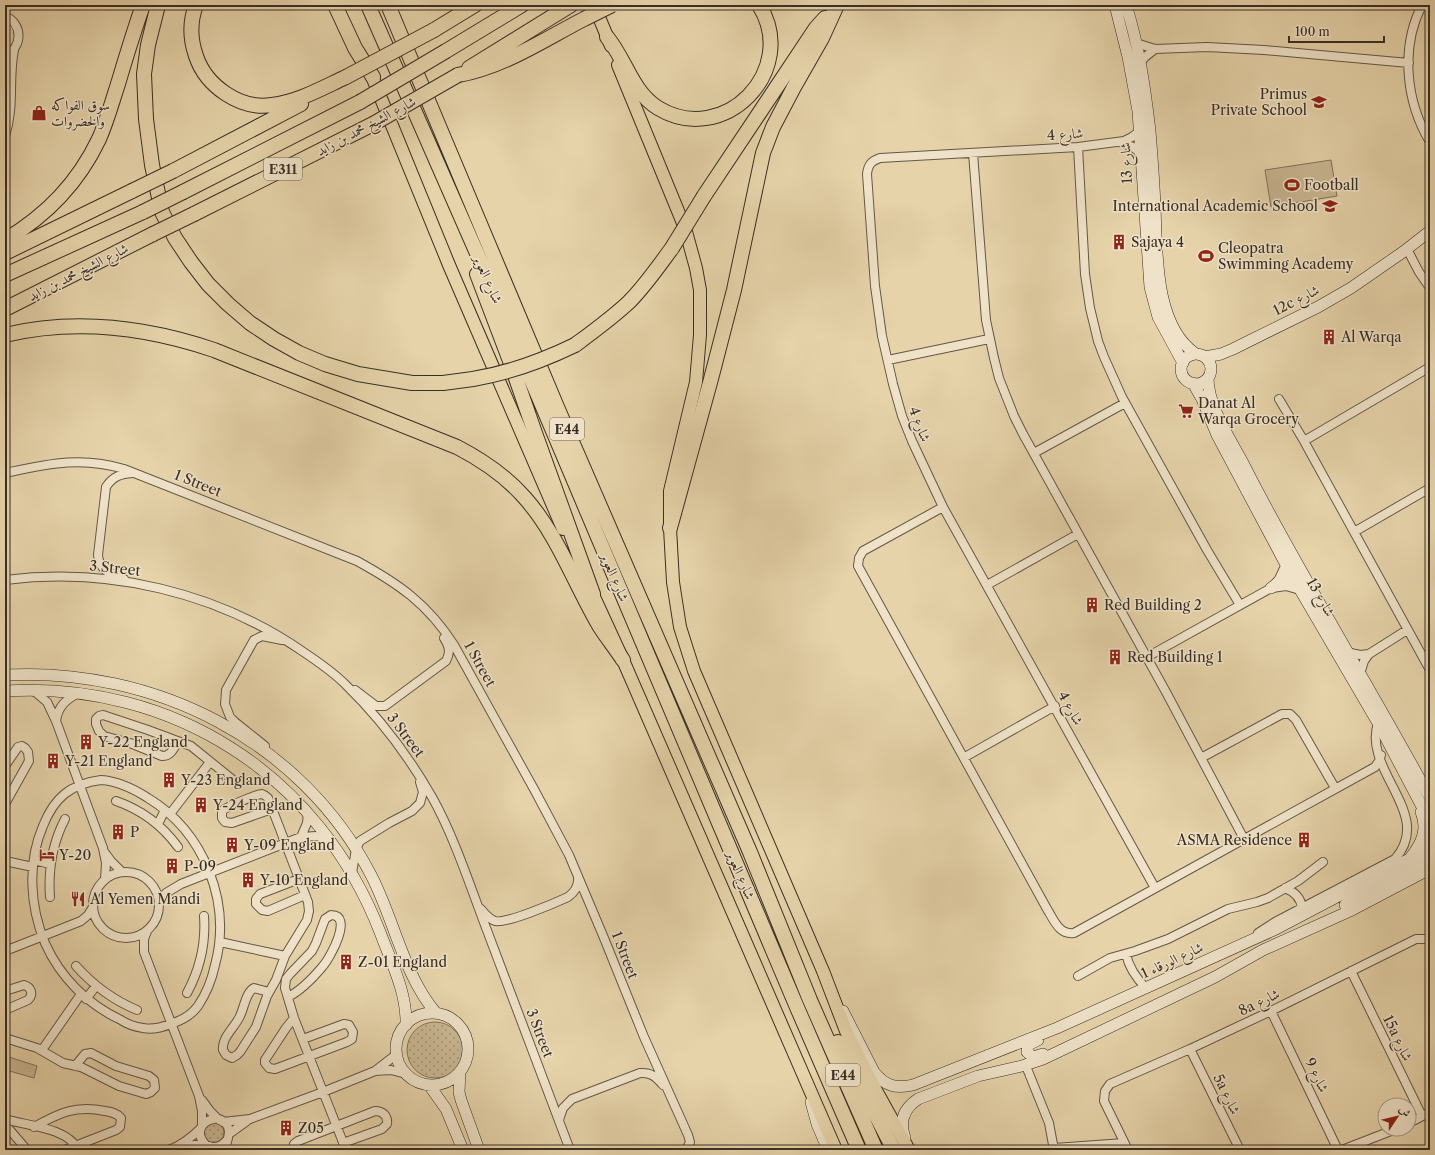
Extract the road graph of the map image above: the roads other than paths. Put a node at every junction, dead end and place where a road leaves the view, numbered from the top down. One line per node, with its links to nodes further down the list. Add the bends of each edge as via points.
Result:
1 (143, 5): 38 (highway, via 109,114 87,161 54,203)
2 (158, 5): 17 (highway, bridge, via 144,74 152,166 162,212 191,262 228,304 274,339 325,364 358,374 412,383 442,383 515,370 575,345 629,302 672,248 816,28)
3 (196, 5): 27 (highway, via 191,28 196,57 211,80 234,98 261,106 272,106 296,100)
4 (335, 5): 28 (highway, via 355,48)
5 (342, 5): 28 (main road)
6 (368, 5): 36 (highway, شارع العوير / E44)
7 (388, 5): 174 (highway, شارع العوير / E44, via 557,407 750,852)
8 (475, 5): 27 (highway, bridge)
9 (522, 5): 41 (highway, شارع الشيخ محمد بن زايد / E311, bridge, via 360,102 142,212)
10 (571, 5): 26 (highway, شارع الشيخ محمد بن زايد / E311)
11 (594, 5): 19 (main road)
12 (612, 5): 26 (highway, bridge, via 495,65)
13 (759, 5): 19 (highway, via 768,22 771,46 770,58 761,80 751,95 737,106 707,118 686,118 657,108 635,86)
14 (1115, 5): 29 (street, شارع 13, via 1131,73)
15 (1126, 5): 20 (street, شارع 13)
16 (1422, 5): 25 (street, via 1414,26)
17 (836, 6): 61 (highway, via 822,38 773,128 763,153 734,290)
18 (5, 16): 22 (street, via 18,28 19,40)
19 (607, 37): 61 (main road, via 685,228 700,290 696,382 670,491)
20 (1136, 43): 21 (street); 24 (street, شارع 13)
21 (1155, 49): 24 (street); 25 (street, via 1244,49)
22 (14, 50): 23 (street); 30 (street, via 11,74 12,102)
23 (5, 56)
24 (1140, 63): 47 (street, شارع 13, via 1150,130 1162,294 1176,333 1183,343)
25 (1409, 63): 32 (street, via 1412,95 1418,117)
26 (458, 75): 43 (highway, شارع الشيخ محمد بن زايد / E311, bridge, via 373,124)
27 (346, 77): 40 (highway, bridge, via 290,111)
28 (373, 77): 71 (main road, via 449,265)
29 (1140, 131): 31 (street, شارع 4); 35 (street, شارع 13)
30 (5, 136)
31 (1119, 142): 33 (street, شارع 4); 35 (street, via 1133,147)
32 (1430, 142)
33 (1078, 147): 34 (street, شارع 4); 54 (street, via 1085,274 1090,308 1104,357)
34 (973, 153): 45 (street); 48 (street, شارع 4, via 880,158 870,163 868,168 872,261 878,311)
35 (1141, 154): 49 (street, شارع 13, via 1150,287 1160,322)
36 (452, 198): 71 (highway, via 480,284); 230 (highway, شارع العوير / E44)
37 (1430, 231): 39 (street, 12c شارع)
38 (5, 240)
39 (1405, 251): 42 (street); 46 (street, 12c شارع, via 1325,303)
40 (5, 253)
41 (5, 275)
42 (1430, 288)
43 (5, 309)
44 (5, 336): 80 (highway, via 46,328 81,326 129,329 174,337 234,357 457,447 486,463 513,485 536,512 555,541 600,627)
45 (989, 339): 48 (street); 56 (street, via 1006,397)
46 (1231, 350): 47 (street, 12c شارع); 51 (street, 12c شارع)
47 (1200, 355): 49 (street, via 1188,356); 51 (street, via 1209,362)
48 (888, 360): 60 (street, شارع 4, via 904,422)
49 (1183, 363): 52 (street, via 1184,377)
50 (1430, 367): 55 (street)
51 (1210, 373): 52 (street, via 1201,383); 73 (street, شارع 13, via 1210,394 1217,412)
52 (1193, 383): 64 (street, شارع 13, via 1223,446)
53 (1279, 399): 55 (street)
54 (1126, 403): 56 (street); 72 (street)
55 (1304, 441): 62 (street)
56 (1034, 453): 63 (street)
57 (5, 473): 58 (street, 1 Street, via 78,461 107,464)
58 (135, 473): 67 (street, via 118,475 106,487 98,555 99,563 108,573); 74 (street, 1 Street, via 357,561 402,588)
59 (1430, 488): 62 (street)
60 (943, 507): 68 (street, شارع 4); 93 (street, via 863,552 858,558 858,566)
61 (670, 528): 164 (main road, via 680,627 694,671)
62 (1354, 532): 75 (street)
63 (1078, 534): 68 (street); 79 (street)
64 (1286, 564): 65 (street, شارع 13); 69 (street, via 1279,579)
65 (1292, 576): 69 (street); 70 (street, شارع 13); 73 (street, via 1303,581 1318,607)
66 (5, 580): 67 (street, 3 Street, via 54,577)
67 (137, 583): 76 (street, 3 Street, via 168,589 216,605)
68 (987, 585): 88 (street, شارع 4)
69 (1271, 588): 70 (street, via 1286,586); 72 (street)
70 (1300, 590): 90 (street, شارع 13)
71 (593, 594): 80 (main road)
72 (1240, 605): 79 (street)
73 (1327, 616): 77 (street, شارع 13)
74 (435, 620): 84 (street, via 449,646 448,658 388,705 376,706); 134 (street, 1 Street, via 450,638 476,683)
75 (1408, 630): 78 (street); 81 (street)
76 (290, 642): 84 (street, 3 Street); 96 (street, via 262,636 254,640 229,681 225,697 227,711 235,722)
77 (1346, 652): 78 (street); 82 (street, شارع 13)
78 (1369, 654): 82 (street)
79 (1147, 657): 94 (street)
80 (623, 660): 196 (main road)
81 (1430, 670)
82 (1360, 674): 104 (street, شارع 13)
83 (5, 675): 96 (street, via 86,679 152,693 187,706 231,728)
84 (344, 683): 99 (street, 3 Street, via 387,730)
85 (31, 690): 86 (street); 87 (street); 89 (street, via 47,702)
86 (5, 691)
87 (78, 693): 89 (street, via 62,705); 111 (street, via 146,708 205,733 257,766)
88 (1055, 706): 93 (street); 140 (street, شارع 4)
89 (56, 721): 102 (street)
90 (1378, 723): 92 (street, via 1375,736); 105 (street, شارع 13)
91 (178, 742): 91 (street, via 170,753 162,756 104,736 99,731 96,719 103,715); 95 (street, via 196,750)
92 (1381, 755): 98 (street); 100 (street)
93 (965, 757): 140 (street, via 1059,929 1069,934 1074,933)
94 (1201, 758): 103 (street, via 1282,714 1290,714 1296,720); 116 (street)
95 (210, 762): 101 (street); 110 (street)
96 (283, 764): 122 (street, via 320,800)
97 (5, 766): 107 (street, via 18,747 25,748 28,763)
98 (1375, 767): 100 (street, via 1382,767); 103 (street)
99 (414, 768): 122 (street, via 422,788 420,803 412,811 360,841); 145 (street, 3 Street, via 447,827)
100 (1391, 772): 105 (street)
101 (238, 784)
102 (80, 785): 110 (street, via 101,780 115,782 138,792); 120 (street); 127 (street, via 63,794 49,812 38,840)
103 (1335, 788): 116 (street)
104 (1429, 794)
105 (1412, 797): 113 (street, شارع 13); 124 (street, via 1423,818 1424,832 1419,847)
106 (116, 801): 114 (street, via 134,808)
107 (5, 804)
108 (1413, 808): 147 (street, via 1416,828 1413,842 1408,849 1386,865)
109 (272, 809): 109 (street, via 232,823 225,822 222,816 222,811 226,807 260,795 268,798); 118 (street)
110 (168, 812): 114 (street); 131 (street, via 193,841)
111 (308, 813): 115 (street); 117 (street)
112 (65, 819): 128 (street, via 55,842)
113 (1430, 822)
114 (158, 824): 119 (street)
115 (301, 837): 117 (street, via 316,836); 118 (street)
116 (1244, 839): 140 (street)
117 (330, 840): 132 (street)
118 (284, 844): 131 (street); 137 (street)
119 (178, 847)
120 (103, 848): 130 (street); 136 (street)
121 (1430, 848): 124 (street, شارع الورقاء 1)
122 (356, 849): 132 (street); 178 (street, via 378,888 415,982)
123 (1430, 859): 150 (street, via 1345,905)
124 (1408, 860): 155 (street, شارع الورقاء 1, via 1295,920)
125 (5, 861): 127 (street)
126 (1323, 862): 141 (street)
127 (34, 864): 128 (street); 153 (street, via 34,901)
128 (50, 864): 143 (street)
129 (1430, 869): 135 (street)
130 (122, 872): 136 (street); 138 (street, via 138,874)
131 (210, 872): 139 (street); 157 (street, via 218,906)
132 (352, 874): 181 (street, via 374,917 401,988 406,1008)
133 (1430, 874): 135 (street)
134 (578, 875): 145 (street, via 576,890 568,897 503,922 492,920); 197 (street, 1 Street)
135 (1417, 876): 150 (street)
136 (105, 879): 146 (street, via 98,887)
137 (299, 879): 142 (street); 142 (street, via 260,894 256,904 262,910 268,911)
138 (151, 883): 139 (street, via 161,887); 144 (street)
139 (181, 884): 144 (street, via 166,893)
140 (1155, 888)
141 (1285, 888): 147 (street, via 1296,894); 161 (street, via 1263,900 1228,909 1168,939)
142 (305, 895): 162 (street, via 309,907 308,916)
143 (50, 897)
144 (159, 902): 152 (street, via 156,920)
145 (478, 906): 205 (street, 3 Street)
146 (93, 907): 149 (street); 151 (street)
147 (1302, 908): 155 (street, via 1269,926)
148 (204, 916): 158 (street)
149 (81, 921): 151 (street); 153 (street)
150 (1319, 924): 187 (street, via 1215,977)
151 (99, 925): 154 (street, via 112,936)
152 (147, 931): 154 (street); 160 (street)
153 (43, 936): 159 (street); 172 (street, via 59,967)
154 (129, 938): 160 (street)
155 (1252, 939): 168 (street, شارع الورقاء 1)
156 (1428, 940): 165 (street, 8a شارع, via 1416,939)
157 (219, 945): 158 (street); 162 (street); 180 (street, via 210,983 199,1004 190,1014)
158 (204, 946): 171 (street, via 197,973)
159 (5, 950)
160 (144, 952): 180 (street)
161 (1126, 954): 166 (street, via 1110,958); 168 (street, via 1131,969)
162 (285, 956): 170 (street)
163 (76, 966): 167 (street)
164 (823, 971): 182 (street, شارع الورقاء 1, via 874,1072 881,1081 896,1087 908,1087 919,1083); 233 (main road, via 846,1031)
165 (1351, 971): 177 (street, 8a شارع); 201 (street, 15a شارع)
166 (1078, 976)
167 (96, 986): 172 (street); 176 (street)
168 (1146, 988): 182 (street, شارع الورقاء 1)
169 (5, 991): 175 (street, via 24,985 29,987 31,992 28,1000)
170 (269, 992): 170 (street, via 256,1027 240,1052 234,1057 229,1057 223,1050 223,1044 240,1016 249,992 254,988)
171 (187, 993)
172 (84, 996): 180 (street, via 112,1016 140,1028 153,1029); 186 (street)
173 (288, 997): 173 (street, via 305,986 330,956 342,925 337,916 325,918 312,951 288,976 285,985); 179 (street)
174 (810, 1000): 231 (highway, شارع العوير / E44); 232 (highway, via 832,1029)
175 (5, 1010)
176 (137, 1010)
177 (1271, 1011): 185 (street, 8a شارع); 235 (street, شارع 9)
178 (436, 1013): 181 (street, via 418,1016); 193 (street, via 449,1017 466,1036 468,1055)
179 (294, 1018): 184 (street); 189 (street, via 267,1057 266,1066 272,1069)
180 (172, 1024): 199 (street)
181 (406, 1025): 188 (street, via 398,1040)
182 (1057, 1028): 187 (street, via 1051,1034 1030,1044 1027,1050 1030,1056 1035,1057)
183 (5, 1038): 186 (street)
184 (303, 1040): 189 (street); 189 (street, via 344,1024 353,1030 350,1041)
185 (1190, 1049): 214 (street, 8a شارع, via 1107,1087 1104,1096 1106,1106); 234 (street, 5a شارع)
186 (42, 1050): 190 (street, via 64,1063)
187 (1058, 1051): 233 (street, via 1030,1064 978,1076 922,1097 910,1106 903,1119 902,1129)
188 (397, 1054): 191 (street); 194 (street)
189 (310, 1057): 198 (street)
190 (75, 1066): 190 (street, via 85,1054 91,1053 116,1066 150,1076 155,1082 155,1088 143,1094)
191 (375, 1071): 194 (street, via 391,1070); 198 (street)
192 (1028, 1071): 218 (street, via 1049,1123)
193 (460, 1072): 195 (street, via 444,1083); 225 (street, via 459,1092)
194 (406, 1074): 195 (street)
195 (429, 1085): 224 (street, via 446,1109)
196 (810, 1088): 228 (street, via 814,1115); 229 (main road)
197 (667, 1090): 205 (street, via 652,1075 640,1073 572,1099 563,1108); 227 (street, 1 Street, via 690,1139)
198 (323, 1092): 203 (street); 207 (street)
199 (199, 1096): 206 (street); 210 (street, via 202,1111)
200 (1430, 1112): 201 (street)
201 (1422, 1116): 204 (street)
202 (5, 1119): 209 (street)
203 (250, 1119): 206 (street); 212 (street)
204 (1417, 1119)
205 (559, 1120): 226 (street, 3 Street)
206 (221, 1121): 210 (street, via 208,1120); 212 (street, via 228,1127)
207 (337, 1126): 215 (street); 215 (street, via 375,1111 382,1112 386,1117 387,1124 382,1129); 223 (street, via 296,1142)
208 (5, 1127): 219 (street, via 10,1129)
209 (34, 1127): 216 (street, via 59,1133); 216 (street, via 61,1112 75,1109 97,1109 119,1116 122,1121 118,1129)
210 (201, 1127): 213 (street); 217 (street, via 201,1139)
211 (1377, 1136): 236 (street)
212 (228, 1137): 217 (street, via 220,1146); 222 (street)
213 (180, 1146): 217 (street, via 196,1145); 221 (street)
214 (1126, 1146): 218 (street)
215 (345, 1147)
216 (78, 1148): 220 (street)
217 (211, 1148)
218 (1054, 1149)
219 (27, 1150)
220 (65, 1150)
221 (169, 1150)
222 (225, 1150)
223 (294, 1150)
224 (462, 1150)
225 (479, 1150)
226 (570, 1150)
227 (686, 1150)
228 (828, 1150)
229 (836, 1150)
230 (859, 1150)
231 (876, 1150)
232 (894, 1150)
233 (909, 1150)
234 (1240, 1150)
235 (1338, 1150)
236 (1342, 1150)

